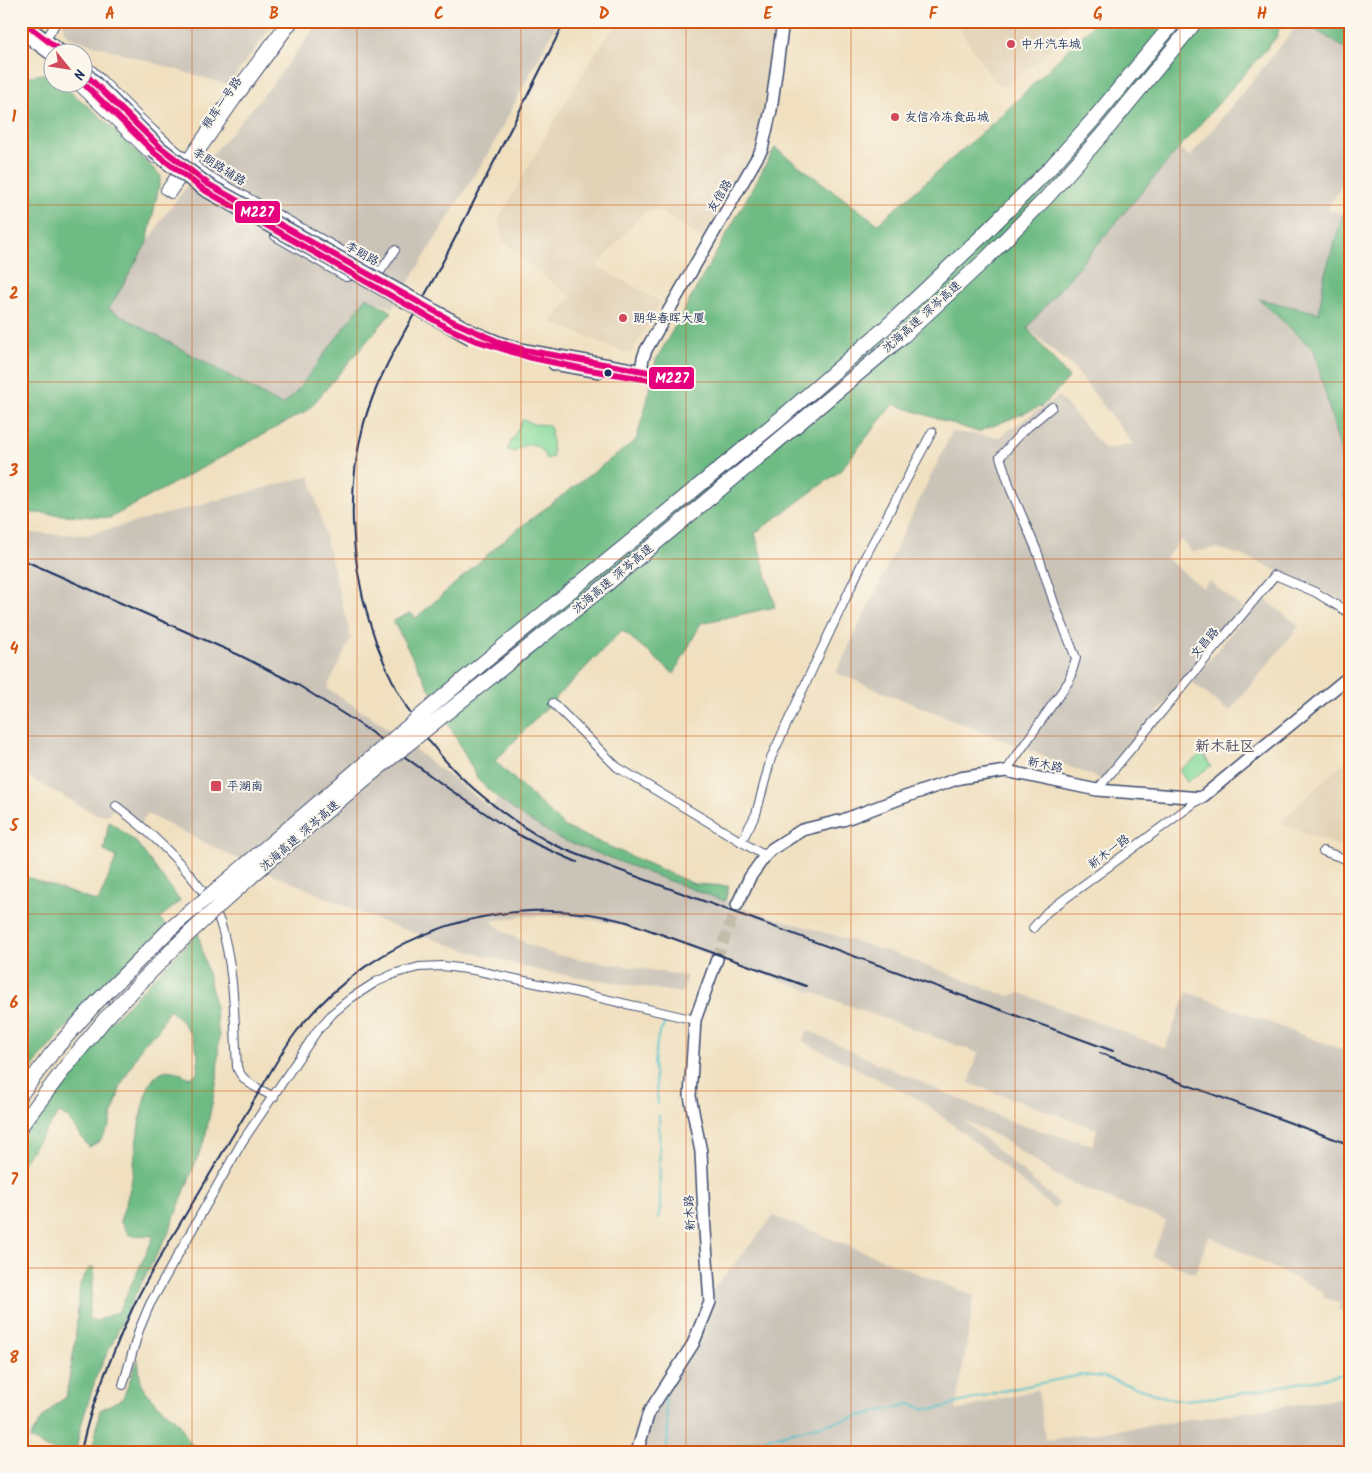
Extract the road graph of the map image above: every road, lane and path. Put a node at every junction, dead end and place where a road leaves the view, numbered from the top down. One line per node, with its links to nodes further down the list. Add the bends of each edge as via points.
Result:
1 (22, 21): 10 (street)
2 (57, 21): 12 (street)
3 (286, 21): 16 (street, 粮库一号路, via 229,97)
4 (295, 21): 16 (street, 粮库一号路)
5 (778, 21): 21 (street, 友信路, via 766,108 756,148 641,349)
6 (783, 21): 21 (street, 友信路, via 771,110 762,149 646,350)
7 (1175, 21): 39 (highway, 沈海高速 深岑高速, bridge, via 1049,169 886,327 170,929 96,1003)
8 (1196, 21): 41 (highway, 沈海高速 深岑高速, bridge, via 1108,128 988,257 902,337 601,589 379,768 216,907 104,1019)
9 (21, 32): 11 (street)
10 (42, 42)
11 (42, 42)
12 (44, 42)
13 (92, 70): 16 (street, 李朗路辅路, via 165,142)
14 (92, 81): 20 (street, 李朗路, bridge, via 160,147 208,184)
15 (84, 92): 17 (street)
16 (190, 162): 17 (street, 粮库一号路); 19 (street, 李朗路辅路)
17 (178, 178): 19 (street, via 346,277)
18 (395, 250): 19 (street)
19 (380, 272)
20 (472, 335): 21 (street, 李朗路, via 525,350); 21 (street, 李朗路, via 523,357 570,367 669,380)
21 (638, 371)
22 (1052, 407): 27 (street, via 1022,432 1000,457 1076,658 1069,681)
23 (932, 432): 31 (street, via 865,557 811,672 771,758 756,814)
24 (1351, 614): 28 (street, 文昌路, via 1315,592 1275,575)
25 (1351, 675): 29 (street)
26 (553, 703): 31 (street, via 617,767)
27 (1006, 771): 28 (street, 新木路); 33 (street, 新木路, via 960,778 843,820 802,830)
28 (1097, 790): 29 (street, 新木路)
29 (1200, 798): 36 (street, 新木一路, via 1047,912)
30 (116, 806): 40 (street, via 160,842 210,902 220,921 228,957 238,1072 248,1082)
31 (741, 842): 33 (street)
32 (1323, 851): 34 (street)
33 (765, 856): 35 (street, 新木路, via 750,877)
34 (1351, 862)
35 (737, 905)
36 (1033, 928)
37 (717, 959): 38 (street, 新木路)
38 (694, 1020): 40 (street, via 474,970 419,967 376,982 333,1013 317,1031); 43 (street, 新木路, via 690,1096 701,1152 710,1302 693,1344 648,1412)
39 (21, 1094)
40 (274, 1097): 42 (street, via 224,1173 150,1304)
41 (21, 1126)
42 (122, 1384)
43 (637, 1452)

